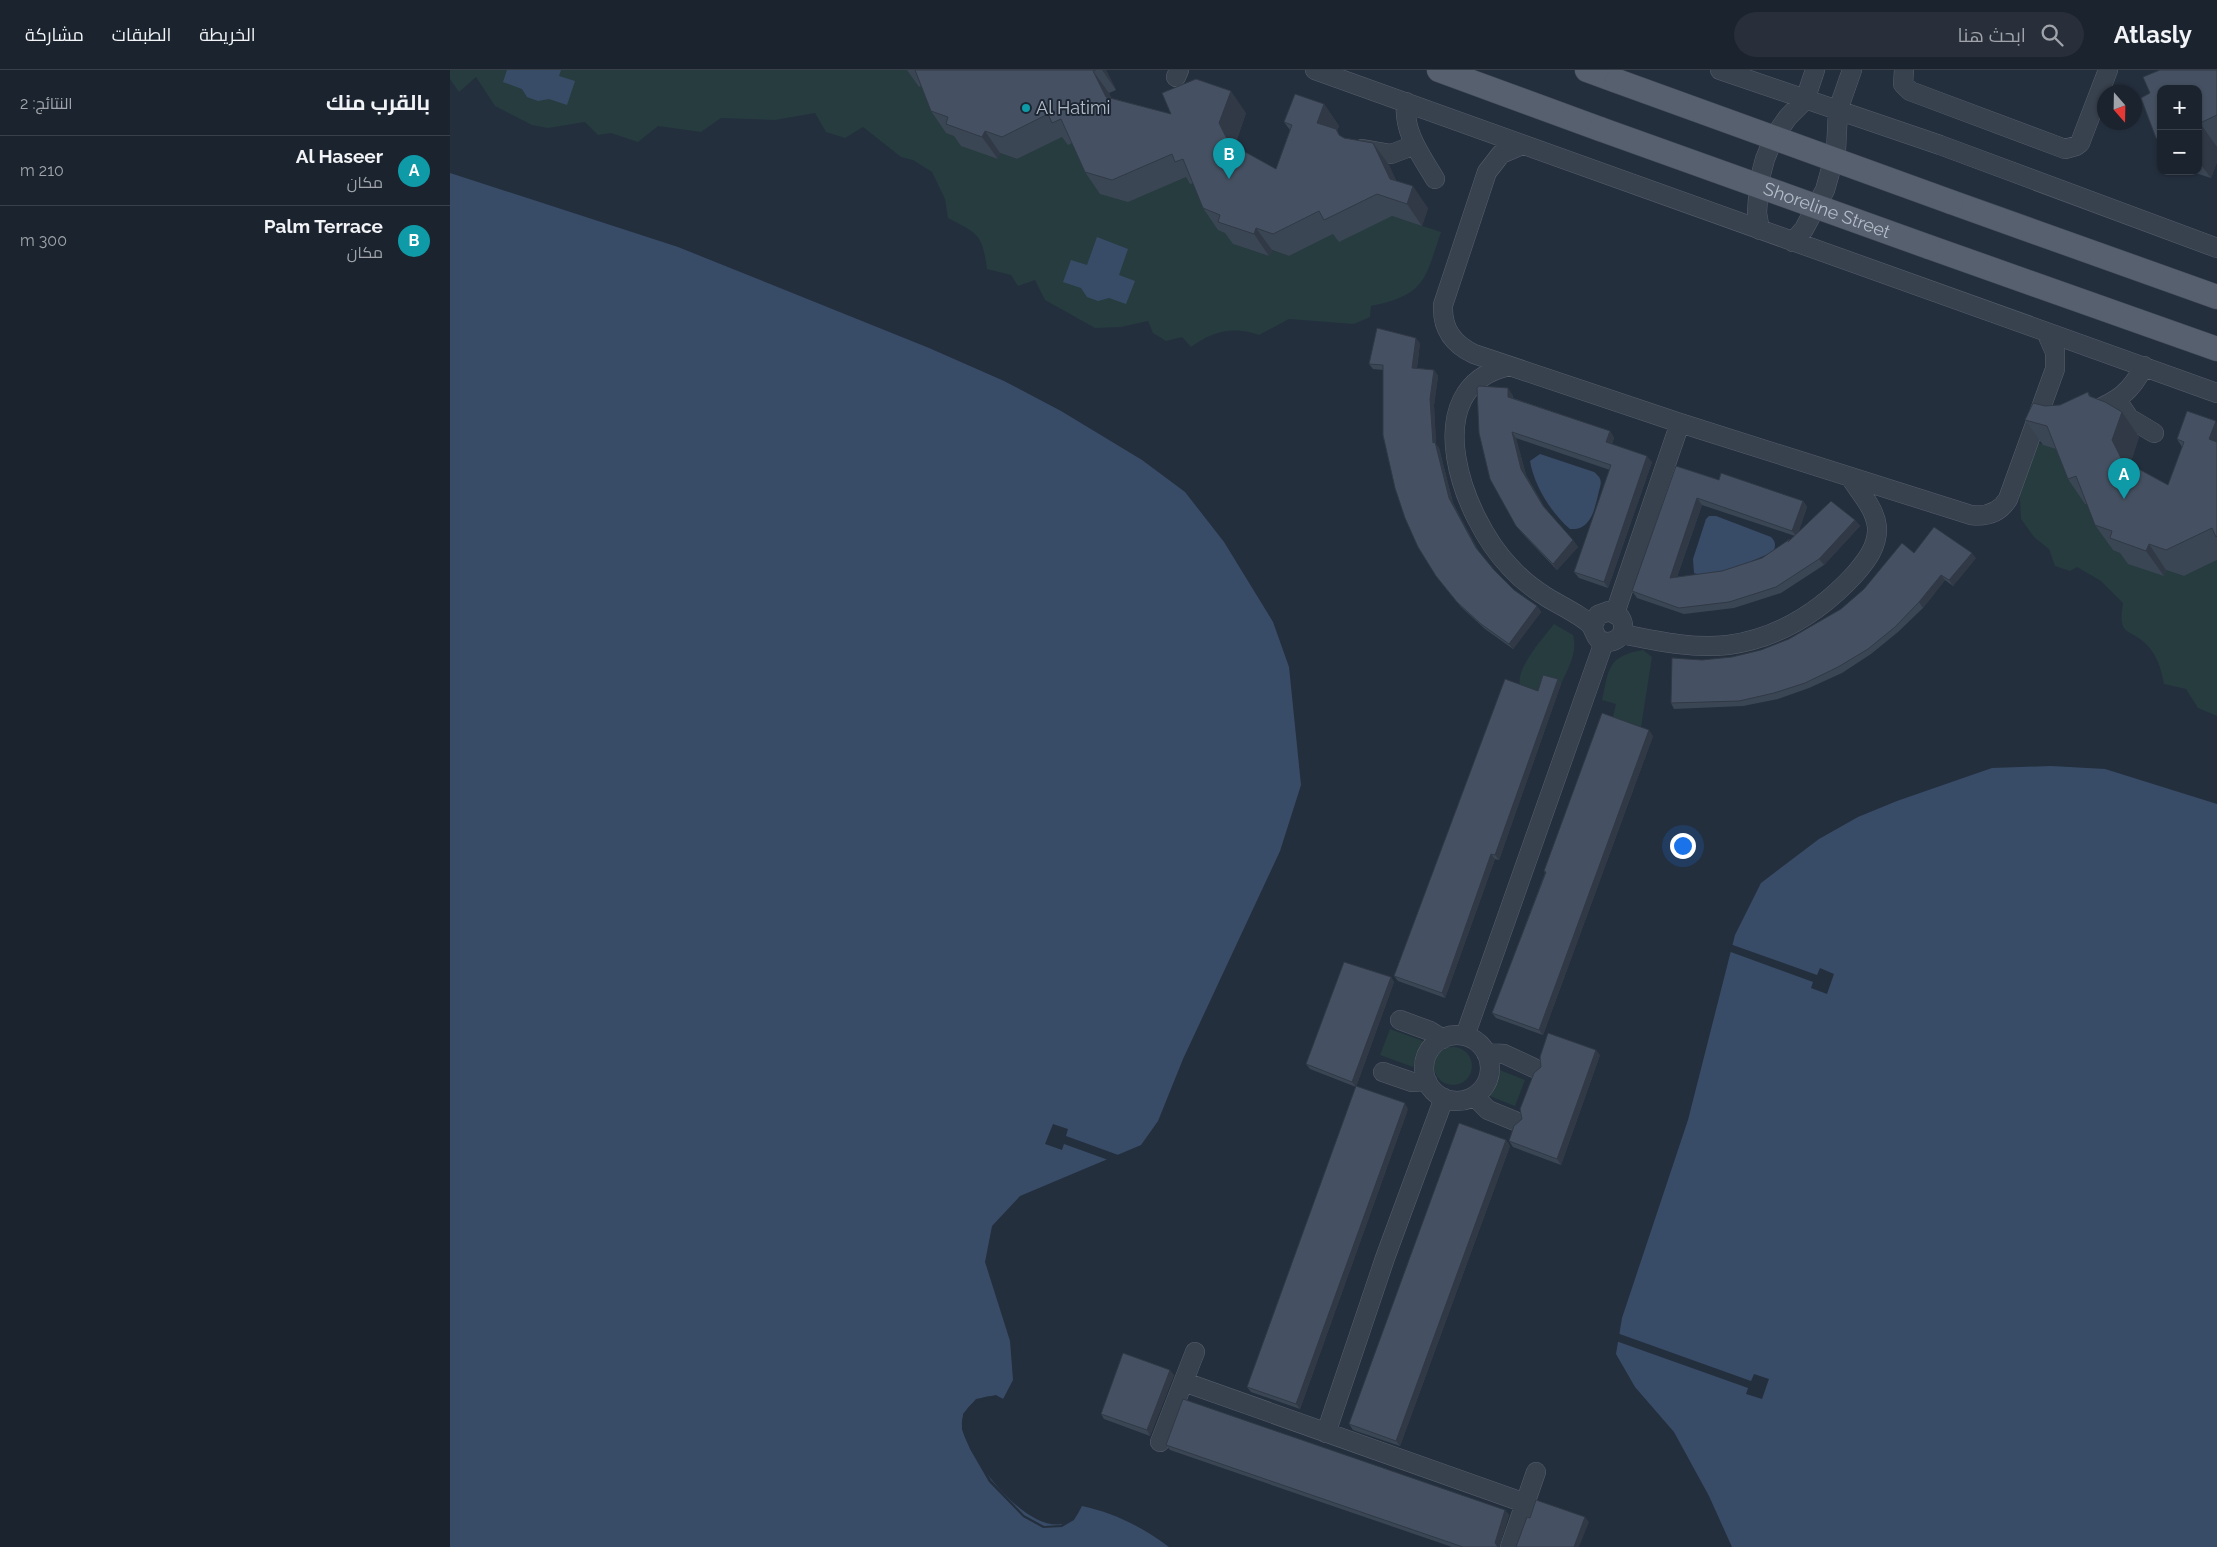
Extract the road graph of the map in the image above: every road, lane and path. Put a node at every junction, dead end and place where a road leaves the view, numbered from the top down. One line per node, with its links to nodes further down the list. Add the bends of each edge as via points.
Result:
1 (1315, 70): 10 (street)
2 (1439, 70): 21 (main road, Shoreline Street, bridge)
3 (1587, 70): 19 (main road, bridge)
4 (1720, 70): 9 (street)
5 (1815, 70): 9 (street)
6 (1852, 70): 11 (street)
7 (1904, 70): 8 (street, via 1903,84 1910,91 2065,149 2080,143)
8 (2108, 70)
9 (1805, 100): 11 (street); 16 (street, via 1774,137 1764,159 1757,213)
10 (1406, 102): 12 (street, via 1407,129); 13 (street)
11 (1838, 110): 17 (street, via 1836,151 1825,190); 18 (street)
12 (1415, 145): 14 (street, via 1391,154); 15 (street)
13 (1522, 145): 16 (street); 22 (street, via 1501,154 1487,172 1443,305 1445,326 1456,343 1474,354)
14 (1362, 149)
15 (1435, 179)
16 (1760, 230): 17 (street)
17 (1793, 242): 20 (street)
18 (2217, 248)
19 (2217, 297)
20 (2046, 332): 23 (street); 29 (street, via 2055,352 2055,369 2011,493 2000,508 1990,514 1972,515)
21 (2217, 349)
22 (1508, 366): 27 (street); 31 (street, via 1481,376 1467,390 1458,407 1455,440 1463,486 1482,529 1509,566 1539,592)
23 (2144, 366): 24 (street); 25 (street, via 2133,386)
24 (2217, 393)
25 (2117, 400): 26 (street); 28 (street, via 2128,418)
26 (2060, 418)
27 (1680, 422): 29 (street); 30 (street)
28 (2154, 433)
29 (1850, 477): 32 (street, via 1874,514 1876,541 1863,565 1813,612 1772,633 1728,644 1682,645)
30 (1615, 613): 31 (street, via 1610,611 1598,615); 32 (street, via 1623,622)
31 (1592, 627): 33 (street, via 1595,636)
32 (1622, 634): 33 (street, via 1615,642)
33 (1604, 642): 35 (street)
34 (1400, 1020): 36 (street)
35 (1465, 1036): 36 (street, via 1453,1035); 37 (street, via 1475,1040)
36 (1443, 1039): 40 (street, via 1432,1047 1426,1058 1424,1070)
37 (1486, 1053): 38 (street, via 1504,1054); 41 (street, via 1489,1078 1484,1088)
38 (1534, 1068)
39 (1383, 1072): 40 (street, via 1412,1082)
40 (1427, 1081): 42 (street)
41 (1474, 1096): 42 (street, via 1455,1101); 43 (street, via 1488,1110)
42 (1444, 1098): 46 (street)
43 (1515, 1121)
44 (1195, 1352): 45 (street)
45 (1184, 1382): 46 (street); 47 (street)
46 (1326, 1433): 49 (street)
47 (1160, 1442)
48 (1536, 1472): 49 (street)
49 (1525, 1502): 50 (street)
50 (1510, 1547)

